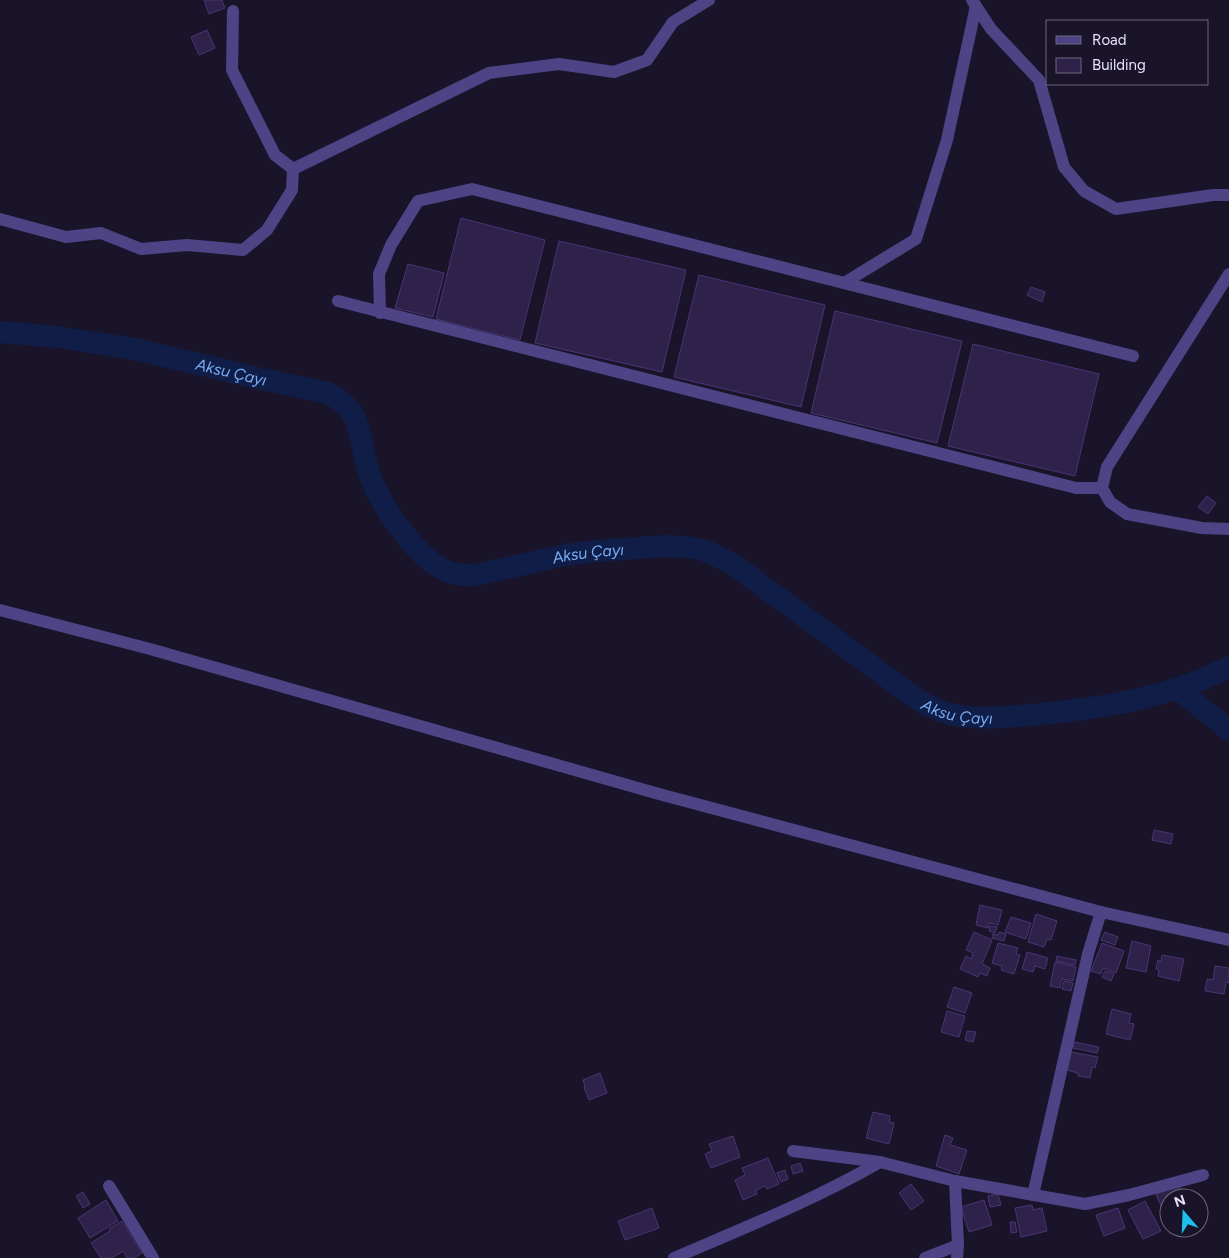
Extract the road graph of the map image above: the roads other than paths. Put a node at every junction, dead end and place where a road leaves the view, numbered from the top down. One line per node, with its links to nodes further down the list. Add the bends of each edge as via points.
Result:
1 (710, 0): 4 (street, via 673,22 647,60 614,72 559,64 489,73)
2 (974, 3): 5 (street, via 991,29 1039,80 1064,167 1084,191 1116,209); 8 (street, via 947,140 916,239)
3 (233, 11): 4 (street, via 232,70 275,156)
4 (293, 169): 6 (street, via 292,190 267,230 243,250 187,245 141,249 101,234 66,237)
5 (1229, 195)
6 (0, 219)
7 (1229, 274): 12 (street, via 1107,467)
8 (844, 283): 10 (street, via 472,189 418,201 391,245 379,274); 11 (street)
9 (338, 301): 10 (street)
10 (380, 312): 12 (street, via 1076,488)
11 (1132, 356)
12 (1102, 488): 14 (street, via 1110,502 1127,514 1202,528)
13 (1229, 518): 14 (street)
14 (1213, 527): 15 (street)
15 (1229, 529)
16 (0, 610): 17 (street, via 150,649 659,794)
17 (1101, 912): 18 (street); 24 (street, via 1088,954)
18 (1229, 940)
19 (793, 1151): 20 (street)
20 (880, 1162): 22 (street); 27 (street, via 809,1200)
21 (1202, 1175): 24 (street, via 1085,1204)
22 (955, 1181): 24 (street); 25 (street)
23 (110, 1186): 26 (street)
24 (1033, 1195)
25 (958, 1252): 28 (street)
26 (153, 1258)
27 (674, 1258)
28 (925, 1258)

